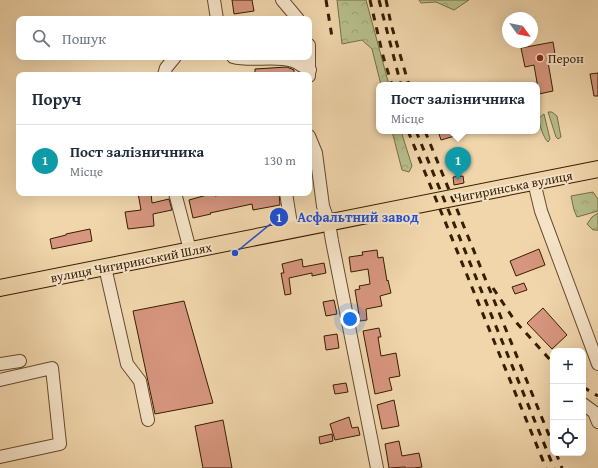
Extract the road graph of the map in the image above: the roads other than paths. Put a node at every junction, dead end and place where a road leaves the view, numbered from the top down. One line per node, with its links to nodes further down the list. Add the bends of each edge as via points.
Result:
1 (214, 0): 3 (street)
2 (282, 0): 4 (street)
3 (217, 16)
4 (295, 16)
5 (173, 60): 8 (street)
6 (286, 60): 9 (street, via 293,61)
7 (309, 60): 10 (street)
8 (165, 72)
9 (308, 72)
10 (309, 72)
11 (312, 143): 17 (street, via 316,153 323,206)
12 (598, 169): 13 (main road, Чигиринська вулиця)
13 (534, 182): 16 (main road, Чигиринська вулиця); 24 (street, via 541,211)
14 (176, 196): 19 (street)
15 (286, 196): 18 (street)
16 (428, 203): 17 (main road, вулиця Чигиринський Шлях)
17 (329, 223): 18 (main road, вулиця Чигиринський Шлях); 30 (street)
18 (292, 230): 19 (main road, вулиця Чигиринський Шлях)
19 (190, 250): 20 (main road, вулиця Чигиринський Шлях)
20 (105, 267): 21 (main road, вулиця Чигиринський Шлях); 27 (street, via 127,364 140,381)
21 (0, 288)
22 (20, 361): 23 (street)
23 (0, 364)
24 (598, 364)
25 (0, 380): 29 (street, via 52,368 60,444)
26 (586, 406): 28 (street, via 594,412)
27 (148, 420)
28 (598, 422)
29 (0, 457)
30 (377, 468)

